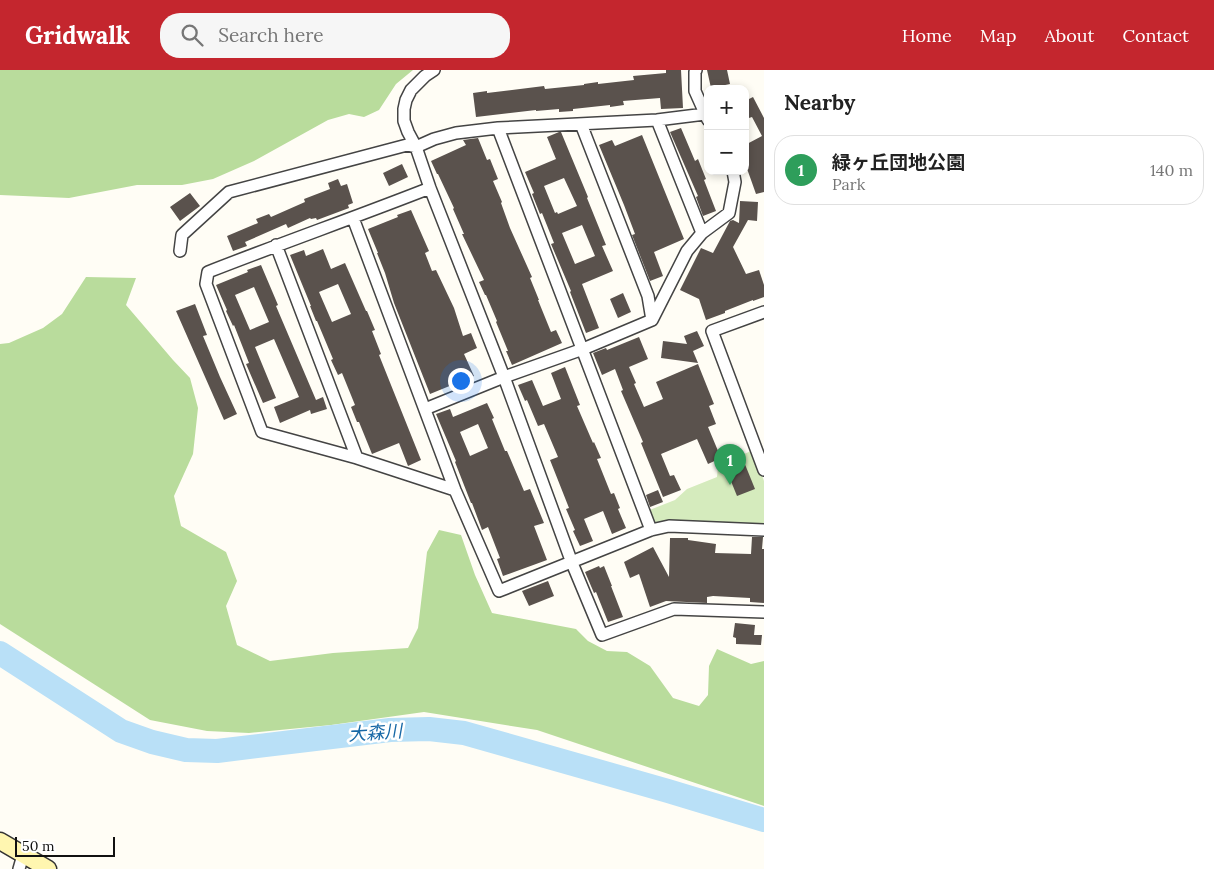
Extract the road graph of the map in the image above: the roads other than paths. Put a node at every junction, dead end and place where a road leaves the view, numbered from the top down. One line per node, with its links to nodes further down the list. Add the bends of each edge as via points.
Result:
1 (434, 70): 8 (street, via 411,90 406,100 404,121)
2 (696, 70): 3 (street, via 695,91)
3 (704, 112)
4 (704, 117): 5 (street)
5 (657, 120): 6 (street); 12 (street)
6 (581, 124): 7 (street); 16 (street, via 648,296)
7 (498, 128): 8 (street, via 456,133); 17 (street)
8 (416, 146): 10 (street); 14 (street, via 407,145 229,192 182,235)
9 (734, 175): 12 (street, via 729,213)
10 (430, 188): 11 (street); 18 (street)
11 (353, 218): 13 (street); 19 (street)
12 (702, 233): 16 (street, via 687,251)
13 (276, 245): 20 (street); 20 (street, via 208,272 206,284 262,432)
14 (180, 251)
15 (764, 312): 21 (street, via 712,331)
16 (652, 320): 17 (street)
17 (583, 349): 18 (street); 23 (street)
18 (504, 377): 19 (street); 25 (street)
19 (425, 409): 22 (street)
20 (358, 458): 22 (street)
21 (763, 466)
22 (455, 490): 25 (street, via 499,591)
23 (651, 530): 24 (street, via 669,526); 25 (street)
24 (764, 530)
25 (572, 563): 26 (street, via 602,635 674,609)
26 (764, 612)
27 (0, 841): 28 (main road)
28 (21, 862): 29 (main road)
29 (48, 869)

